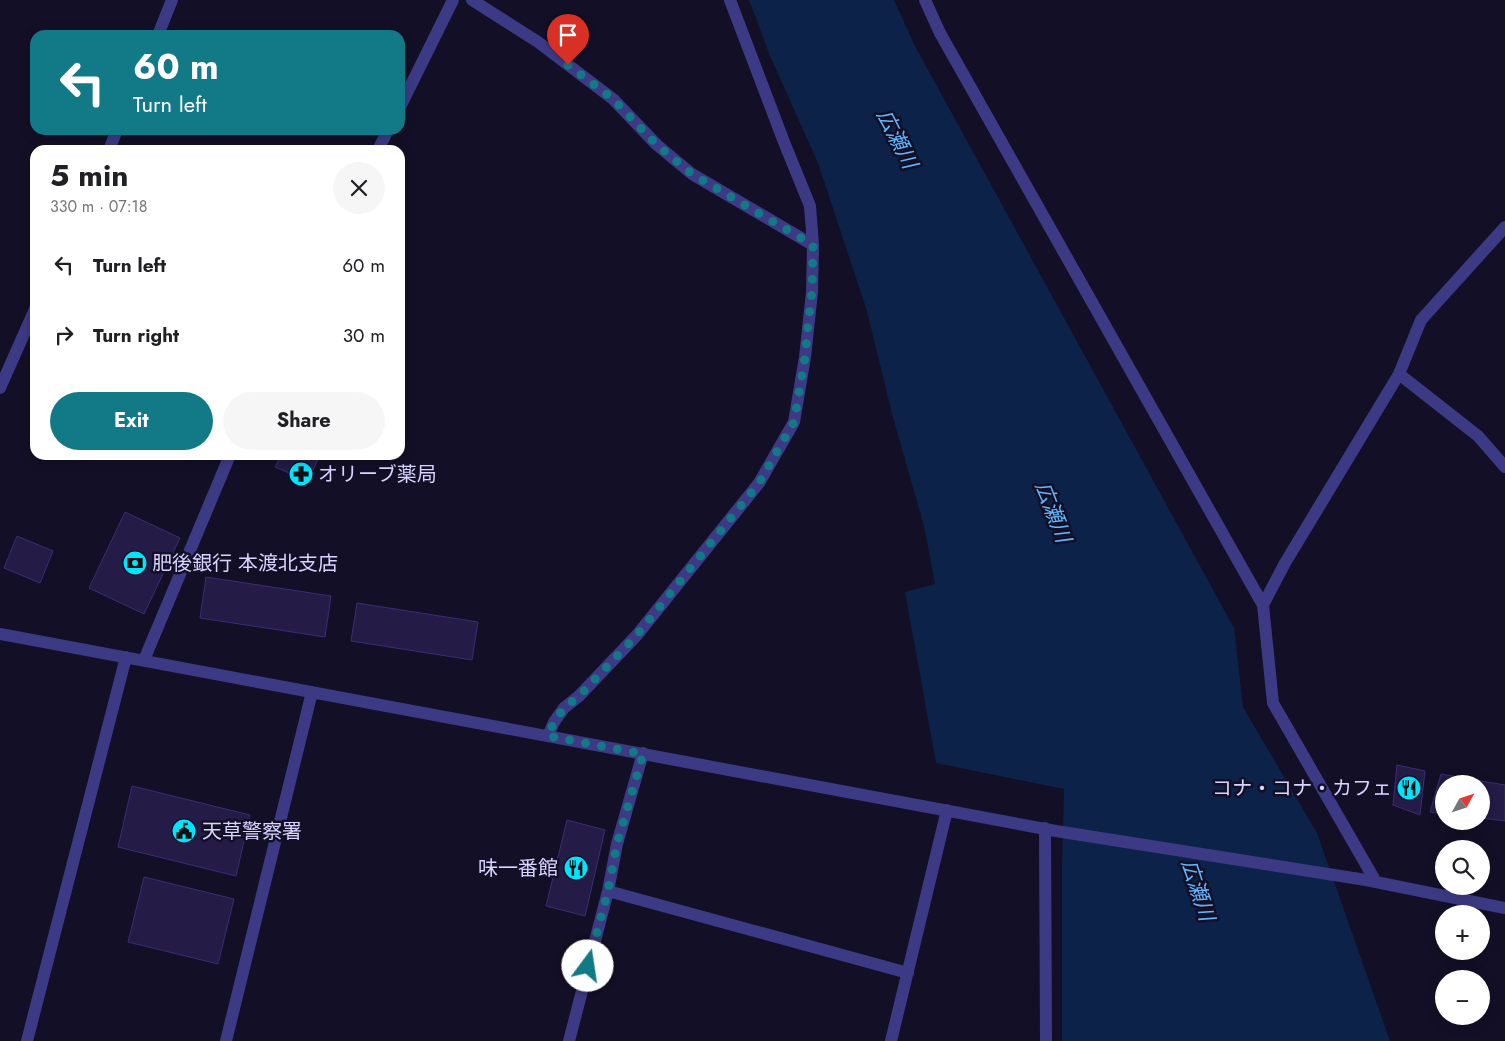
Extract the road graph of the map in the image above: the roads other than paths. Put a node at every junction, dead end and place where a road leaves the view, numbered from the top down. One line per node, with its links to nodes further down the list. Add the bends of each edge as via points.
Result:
1 (172, 0): 6 (street)
2 (453, 0): 7 (street)
3 (472, 0): 9 (street, via 538,42 613,99 657,145 692,174)
4 (730, 0): 9 (street, via 810,206)
5 (925, 0): 15 (street, via 940,33)
6 (160, 30)
7 (405, 97)
8 (1505, 227): 11 (street, via 1421,320)
9 (813, 245): 20 (street, via 809,320 794,422 759,483 637,635 564,708)
10 (30, 320): 12 (street)
11 (1399, 374): 14 (street, via 1478,436); 15 (street)
12 (0, 388)
13 (228, 460): 18 (street)
14 (1505, 468)
15 (1263, 605): 24 (street, via 1273,703)
16 (0, 634): 17 (street)
17 (126, 657): 18 (street); 28 (street)
18 (144, 660): 19 (street)
19 (312, 692): 20 (street); 29 (street)
20 (548, 736): 21 (street)
21 (643, 754): 22 (street); 25 (street, via 617,844)
22 (947, 810): 23 (street); 27 (street)
23 (1051, 829): 24 (street); 32 (street)
24 (1371, 881): 26 (street)
25 (608, 891): 27 (street); 30 (street)
26 (1505, 908)
27 (908, 973): 31 (street)
28 (27, 1041)
29 (226, 1041)
30 (569, 1041)
31 (891, 1041)
32 (1046, 1041)

